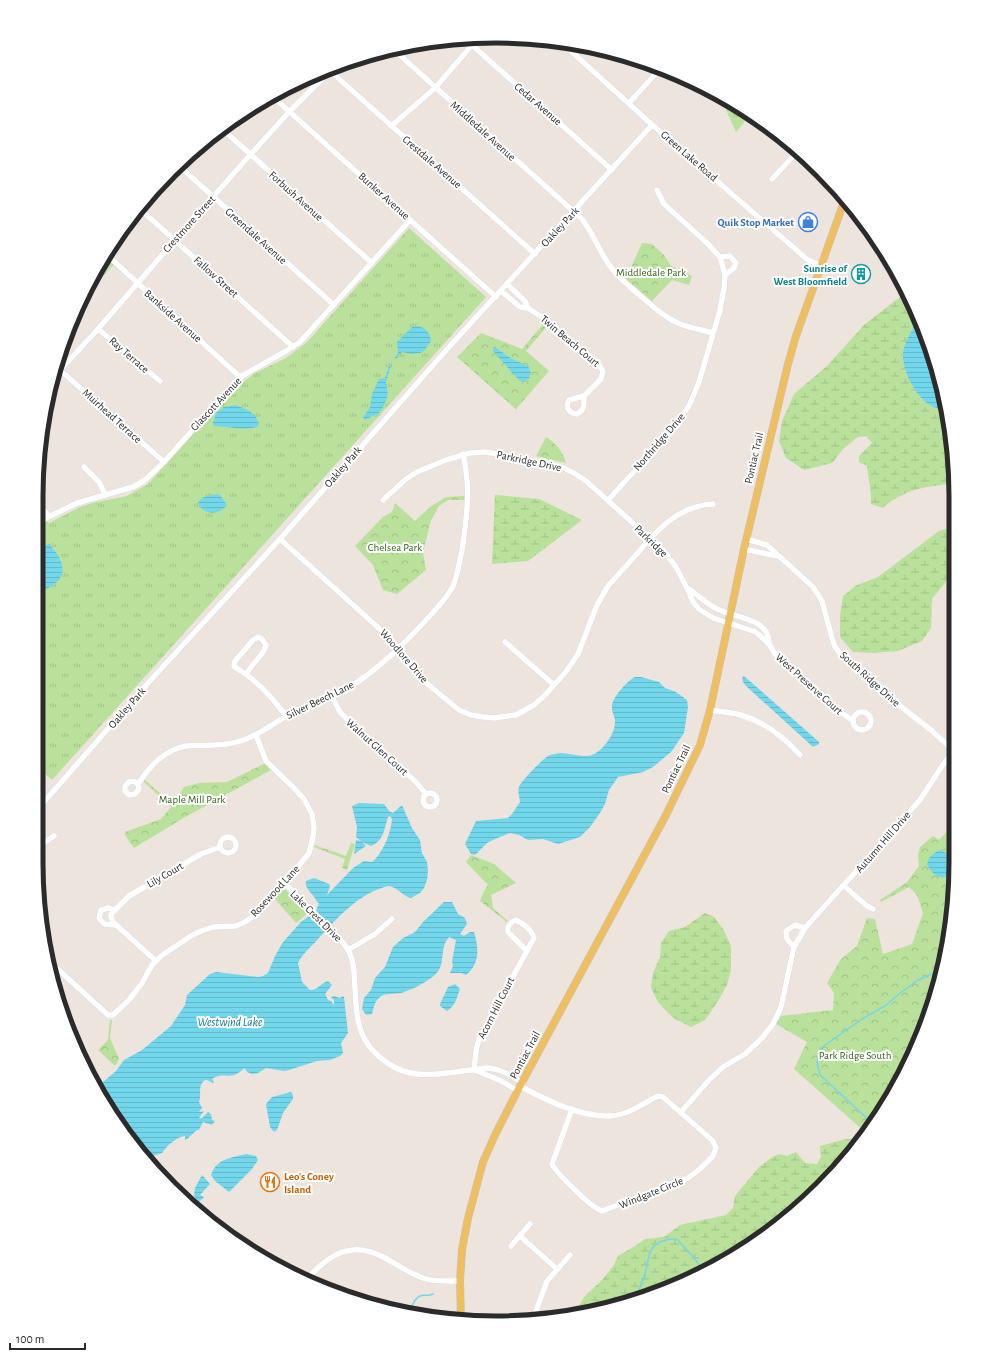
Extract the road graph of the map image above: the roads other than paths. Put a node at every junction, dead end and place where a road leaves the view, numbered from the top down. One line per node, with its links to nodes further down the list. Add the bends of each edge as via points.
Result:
1 (472, 45): 7 (street); 17 (street, Cedar Avenue)
2 (569, 49): 9 (street, Green Lake Road)
3 (398, 54): 7 (street, Middledale Avenue)
4 (333, 73): 12 (street, Crestdale Avenue)
5 (657, 73): 9 (street)
6 (323, 77): 10 (street, Crestmore Street)
7 (435, 88): 12 (street); 23 (street, Middledale Avenue)
8 (277, 100): 10 (street, Bunker Avenue)
9 (629, 103): 11 (street, Green Lake Road)
10 (289, 112): 14 (street, Crestmore Street); 24 (street, Bunker Avenue)
11 (652, 125): 17 (street, Oakley Park); 30 (street, Green Lake Road, via 793,247 809,260)
12 (392, 126): 26 (street, Crestdale Avenue)
13 (226, 133): 14 (street, Forbush Avenue)
14 (250, 155): 20 (street, Crestmore Street); 29 (street, Forbush Avenue)
15 (795, 155): 18 (street)
16 (183, 169): 20 (street, Greendale Avenue)
17 (612, 170): 23 (street, Oakley Park)
18 (772, 179)
19 (657, 190): 27 (street, via 664,204)
20 (213, 197): 25 (street, Crestmore Street); 36 (street, Greendale Avenue)
21 (843, 205): 30 (main road, Pontiac Trail)
22 (143, 212): 25 (street, Fallow Street)
23 (574, 212): 26 (street, Oakley Park); 39 (street, Middledale Avenue, via 587,226 611,269 642,297 673,321)
24 (410, 220): 29 (street, Glascott Avenue); 35 (street, Bunker Avenue)
25 (175, 240): 32 (street, Crestmore Street); 40 (street, Fallow Street)
26 (535, 254): 33 (street, Oakley Park)
27 (720, 257): 31 (street); 31 (street, via 730,256 736,263)
28 (110, 258): 32 (street, Bankside Avenue)
29 (372, 263): 36 (street, Glascott Avenue)
30 (822, 266): 58 (main road, Pontiac Trail, via 788,364)
31 (725, 275): 39 (street, Northridge Drive, via 720,310)
32 (137, 283): 38 (street, Crestmore Street); 43 (street, Bankside Avenue)
33 (507, 284): 34 (street, Oakley Park); 37 (street, Twin Beach Court, via 525,301)
34 (502, 291): 35 (street, Oakley Park); 37 (street, Twin Beach Court, via 520,307)
35 (496, 297): 57 (street, Oakley Park)
36 (334, 305): 40 (street, Glascott Avenue)
37 (528, 308): 45 (street, Twin Beach Court, via 550,323 600,366 603,371 601,379)
38 (98, 329): 41 (street, Crestmore Street); 44 (street, Ray Terrace)
39 (713, 333): 51 (street, Northridge Drive, via 695,395 685,413)
40 (293, 347): 43 (street, Glascott Avenue)
41 (61, 369)
42 (60, 370): 47 (street, Muirhead Terrace)
43 (240, 377): 47 (street, Glascott Avenue)
44 (160, 381)
45 (584, 396)
46 (463, 454): 50 (street, Parkridge Drive, via 417,472); 51 (street, Parkridge Drive, via 485,452 564,468 579,476); 66 (street, Silver Beech Lane, via 467,470 467,519 456,580 439,606)
47 (164, 462): 49 (street, Glascott Avenue, via 145,480 133,487)
48 (84, 467): 49 (street)
49 (105, 494): 54 (street, Glascott Avenue, via 77,502)
50 (383, 500)
51 (608, 500): 56 (street, Parkridge)
52 (713, 504): 56 (street, Woodlore Drive, via 692,508 677,515)
53 (43, 509): 54 (street)
54 (49, 516): 55 (street, Glascott Avenue)
55 (43, 519)
56 (650, 538): 61 (street, Parkridge, via 676,566); 68 (street, Woodlore Drive, via 602,595 578,654)
57 (280, 539): 66 (street, Woodlore Drive, via 383,631); 79 (street, Oakley Park)
58 (746, 539): 59 (main road, Pontiac Trail); 60 (street, South Ridge Drive, via 767,545)
59 (744, 549): 60 (street, South Ridge Drive); 62 (main road, Pontiac Trail)
60 (777, 556): 74 (street, South Ridge Drive, via 819,595 835,647 843,657)
61 (687, 588): 62 (street, Parkridge, via 717,609); 63 (street, Parkridge, via 699,609)
62 (731, 614): 63 (main road, Pontiac Trail); 65 (street, West Preserve Court, via 759,624 769,637)
63 (729, 624): 65 (street, West Preserve Court, via 749,628); 70 (main road, Pontiac Trail)
64 (505, 642): 68 (street)
65 (769, 644): 72 (street, West Preserve Court, via 775,654 791,669)
66 (398, 648): 68 (street, Woodlore Drive, via 419,677 459,710 471,715 494,718 516,715 534,705); 69 (street, Silver Beech Lane, via 356,683)
67 (247, 674): 67 (street, via 239,671 234,666 234,661 258,637 266,644); 71 (street)
68 (554, 685)
69 (332, 697): 71 (street, Silver Beech Lane); 78 (street, Walnut Glen Court, via 346,719)
70 (710, 710): 75 (street, via 740,714 765,725); 96 (main road, Pontiac Trail, via 700,746 675,798)
71 (286, 716): 73 (street, Silver Beech Lane)
72 (853, 721)
73 (256, 735): 77 (street, Silver Beech Lane, via 232,743 187,746 172,750 161,757); 83 (street, Rosewood Lane, via 266,761 304,800 314,820 309,853)
74 (949, 746)
75 (800, 755)
76 (949, 757): 84 (street, Autumn Hill Drive, via 920,800)
77 (138, 784)
78 (426, 794)
79 (43, 803)
80 (54, 836): 81 (street)
81 (43, 843)
82 (220, 847): 86 (street, Lily Court, via 201,854 129,896)
83 (284, 883): 91 (street, Lake Crest Drive); 93 (street, Rosewood Lane, via 255,915 244,922 236,926 201,931)
84 (844, 886): 85 (street); 89 (street, Autumn Hill Drive)
85 (873, 909)
86 (115, 910): 88 (street, via 111,917); 88 (street, Lily Court, via 101,910 99,918 104,924)
87 (392, 919): 91 (street, via 375,934)
88 (116, 925): 93 (street, Lily Court)
89 (805, 928): 90 (street, Autumn Hill Drive); 90 (street, via 795,925 786,931 786,939)
90 (794, 947): 98 (street, Autumn Hill Drive, via 781,1007 773,1024 745,1054 723,1067 709,1080)
91 (348, 950): 95 (street, Lake Crest Drive, via 354,969 358,1025 362,1035 379,1056 395,1068 413,1074)
92 (526, 950): 92 (street, Acorn Hill Court, via 533,935 522,923 514,920 508,926 508,932); 95 (street, Acorn Hill Court, via 479,1039)
93 (156, 961): 94 (street, Rosewood Lane, via 130,999 111,1016)
94 (55, 967)
95 (474, 1070): 96 (street, Lake Crest Drive); 96 (street, Lake Crest Drive, via 496,1070)
96 (520, 1087): 97 (street, Windgate Circle, via 540,1098); 105 (main road, Pontiac Trail, via 483,1162 474,1191 462,1250)
97 (572, 1109): 98 (street, Windgate Circle, via 614,1116 658,1096 663,1097); 98 (street, Windgate Circle, via 552,1164 558,1173 602,1211 688,1178 713,1156 716,1148 712,1140)
98 (681, 1112)
99 (530, 1224): 100 (street)
100 (520, 1236): 101 (street); 103 (street)
101 (511, 1246)
102 (570, 1254): 103 (street)
103 (557, 1269): 107 (street, via 547,1281)
104 (310, 1276): 105 (street, via 328,1259 338,1253 352,1250 372,1252 425,1279)
105 (460, 1281): 106 (main road, Pontiac Trail)
106 (461, 1314)
107 (535, 1314)

